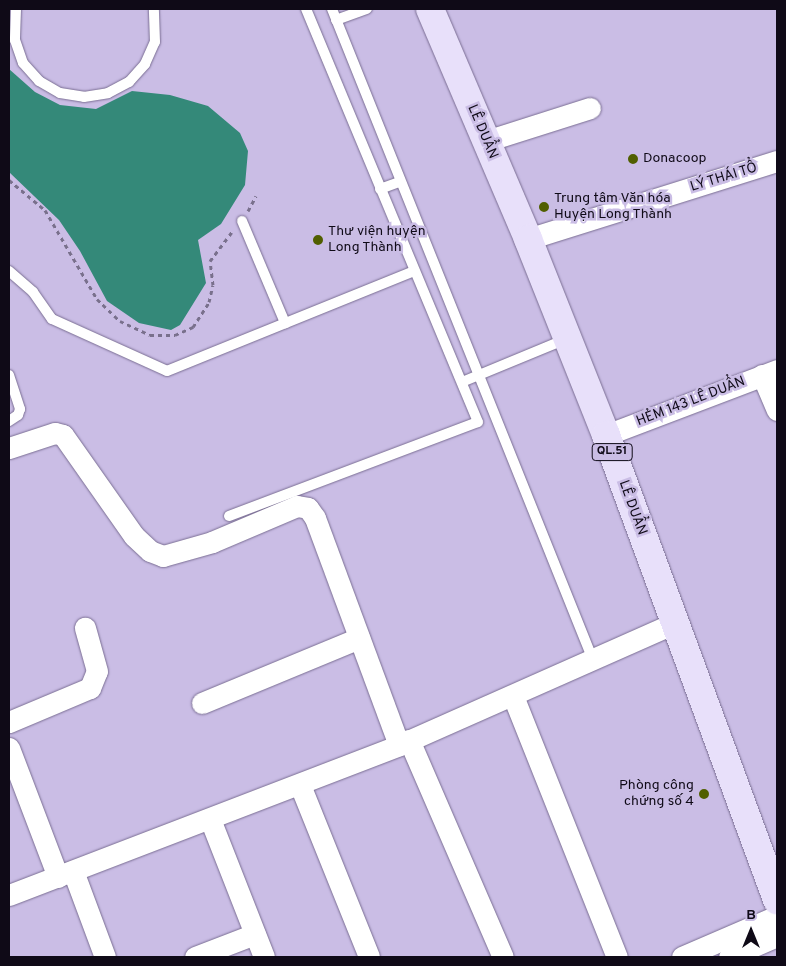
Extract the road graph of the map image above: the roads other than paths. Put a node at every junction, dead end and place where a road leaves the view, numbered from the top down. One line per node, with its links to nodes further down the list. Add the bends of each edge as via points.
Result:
1 (16, 9): 2 (lane, via 14,40 24,63 39,81 53,89 84,97 108,93 129,82 145,64 155,42)
2 (154, 9)
3 (306, 9): 12 (lane)
4 (332, 9): 7 (lane)
5 (367, 9): 7 (lane)
6 (430, 9): 9 (main road, LÊ DUẨN / QL.51)
7 (336, 20): 11 (lane)
8 (590, 108): 9 (street)
9 (486, 141): 14 (main road, LÊ DUẨN / QL.51)
10 (777, 162): 14 (street, LÝ THÁI TỔ)
11 (399, 182): 12 (lane); 20 (lane)
12 (380, 189): 16 (lane)
13 (242, 221): 17 (lane)
14 (528, 239): 18 (main road, LÊ DUẨN / QL.51)
15 (9, 271): 17 (lane, via 33,292 52,319 167,371)
16 (415, 271): 17 (lane); 22 (lane)
17 (285, 323)
18 (567, 338): 20 (lane); 25 (main road, LÊ DUẨN / QL.51)
19 (770, 372): 23 (street); 25 (street, HẺM 143 LÊ DUẨN)
20 (479, 374): 22 (lane); 31 (lane)
21 (9, 375): 24 (lane, via 20,409 18,415)
22 (462, 382): 27 (lane, via 478,422)
23 (777, 410)
24 (9, 421)
25 (606, 435): 28 (main road, LÊ DUẨN / QL.51)
26 (9, 448): 30 (street, via 55,433 63,435 134,536 150,551 163,556 212,542 297,506 308,508 315,518)
27 (229, 516)
28 (674, 623): 31 (street); 41 (main road, LÊ DUẨN / QL.51)
29 (85, 628): 34 (street, via 97,671 90,688)
30 (359, 638): 33 (street); 35 (street)
31 (593, 660): 32 (street)
32 (513, 696): 35 (street); 50 (street)
33 (202, 703)
34 (9, 722)
35 (404, 743): 37 (street); 49 (street)
36 (10, 752): 39 (street)
37 (300, 785): 38 (street); 48 (street)
38 (210, 819): 39 (street); 43 (street)
39 (66, 874): 40 (street); 45 (street)
40 (9, 896)
41 (777, 901)
42 (777, 916): 51 (street)
43 (255, 934): 46 (street); 47 (street)
44 (777, 936): 52 (street)
45 (106, 957)
46 (195, 957)
47 (264, 957)
48 (369, 957)
49 (503, 957)
50 (617, 957)
51 (682, 957)
52 (729, 957)

